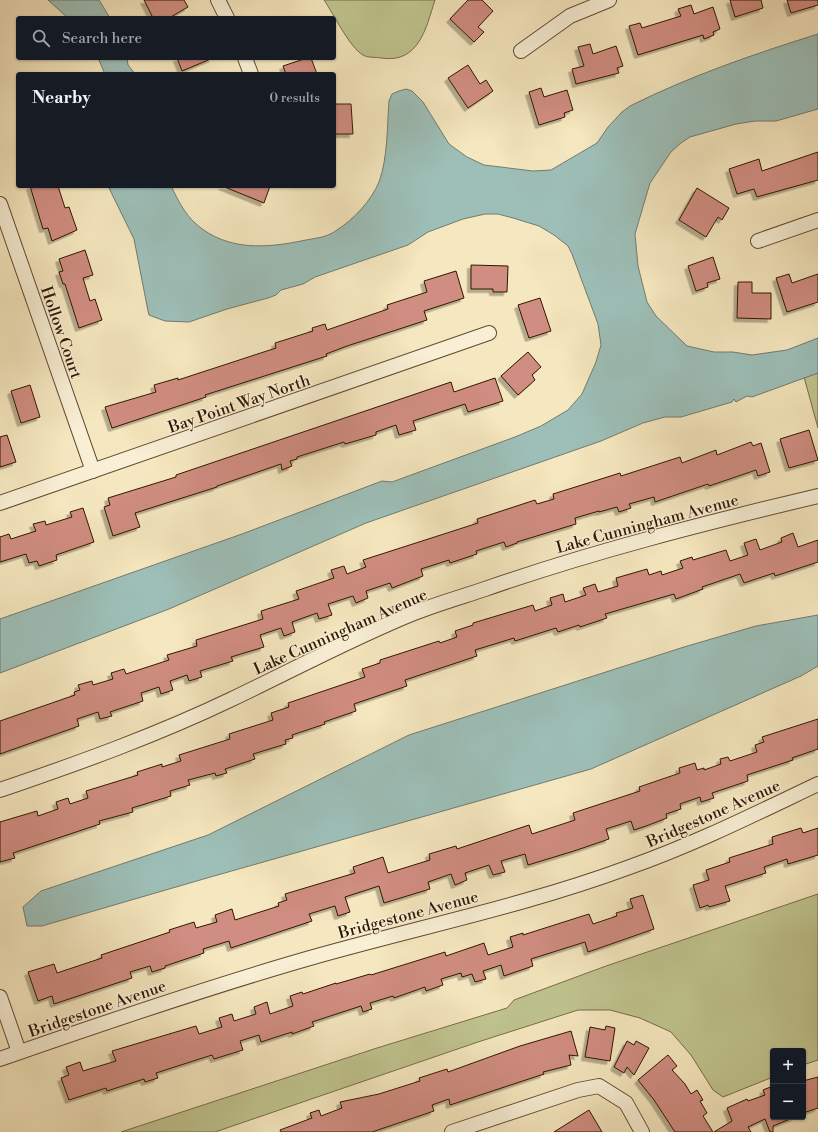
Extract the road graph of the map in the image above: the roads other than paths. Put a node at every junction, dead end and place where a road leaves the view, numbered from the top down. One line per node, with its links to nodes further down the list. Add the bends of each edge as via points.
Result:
1 (218, 0): 3 (street)
2 (609, 0): 4 (street, via 570,16)
3 (226, 16)
4 (521, 51)
5 (246, 60): 6 (street)
6 (250, 72)
7 (0, 204): 11 (street, Hollow Court)
8 (818, 220): 9 (street)
9 (758, 241)
10 (489, 333): 11 (street, Bay Point Way North)
11 (93, 471): 13 (street, Bay Point Way North)
12 (818, 496): 15 (street, Lake Cunningham Avenue, via 613,548 526,574 415,612 140,740)
13 (0, 503)
14 (818, 784): 17 (street, Bridgestone Avenue, via 665,854 625,869 542,896 310,958)
15 (0, 790)
16 (0, 997): 17 (street)
17 (19, 1052): 18 (street, Bridgestone Avenue)
18 (0, 1059)
19 (452, 1132): 20 (street, via 578,1090 599,1086 626,1103)
20 (642, 1132)

